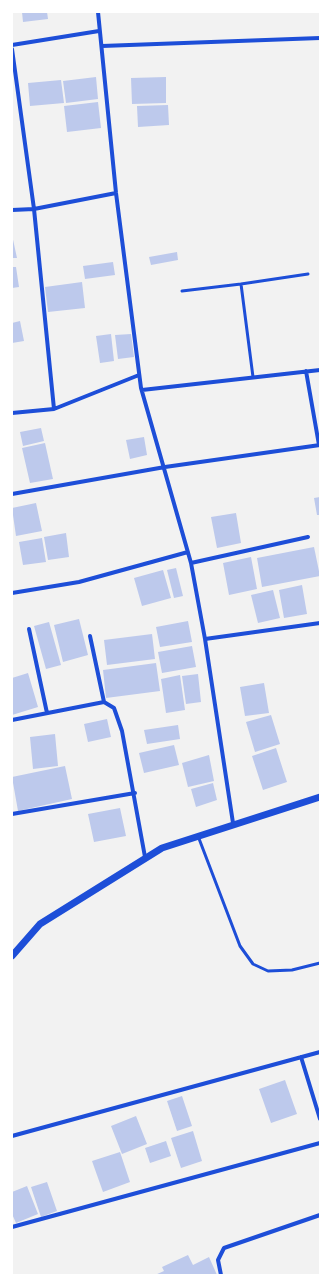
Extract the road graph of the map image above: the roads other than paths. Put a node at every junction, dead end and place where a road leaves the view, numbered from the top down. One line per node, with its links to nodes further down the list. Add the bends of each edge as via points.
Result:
1 (98, 12): 2 (street)
2 (99, 31): 4 (street); 5 (street)
3 (320, 38): 5 (street)
4 (12, 45)
5 (102, 46): 7 (street)
6 (12, 49): 8 (street)
7 (116, 193): 8 (street); 15 (street)
8 (34, 209): 9 (street); 18 (street)
9 (12, 210)
10 (308, 274): 11 (lane)
11 (241, 284): 12 (lane); 16 (lane)
12 (182, 291)
13 (320, 370): 14 (street)
14 (306, 371): 16 (street); 20 (street)
15 (139, 375): 17 (street); 18 (street)
16 (253, 377): 17 (street)
17 (142, 390): 21 (street)
18 (54, 409): 19 (street)
19 (12, 413)
20 (319, 445): 21 (street)
21 (165, 467): 22 (street); 24 (street)
22 (12, 494)
23 (308, 537): 25 (street)
24 (188, 552): 25 (street); 26 (street, via 79,582)
25 (191, 563): 30 (street)
26 (12, 593)
27 (320, 623): 30 (street)
28 (29, 629): 32 (street)
29 (90, 636): 31 (street)
30 (205, 639): 37 (street)
31 (104, 702): 32 (street); 34 (street, via 114,708 122,731)
32 (47, 713): 33 (street)
33 (12, 720)
34 (135, 793): 36 (street); 39 (street)
35 (320, 797): 37 (street)
36 (12, 814)
37 (233, 823): 38 (street)
38 (198, 836): 39 (street, via 162,848); 41 (lane, via 240,946 254,964 268,971 292,970)
39 (145, 857): 40 (street, via 40,924)
40 (12, 956)
41 (320, 963)
42 (320, 1052): 43 (street)
43 (301, 1057): 44 (street); 45 (street)
44 (320, 1118)
45 (12, 1136)
46 (320, 1143): 48 (street)
47 (320, 1215): 49 (street, via 224,1248 218,1260)
48 (12, 1226)
49 (221, 1275)

